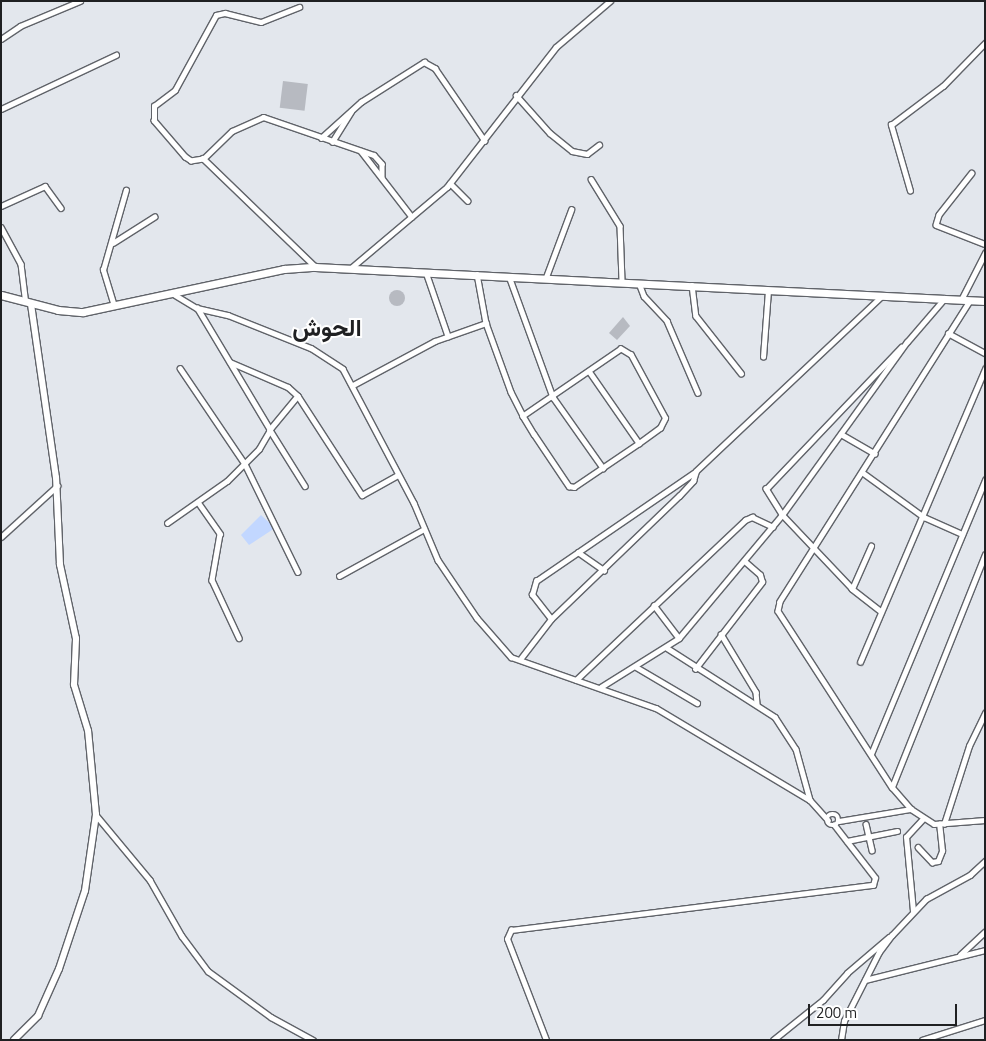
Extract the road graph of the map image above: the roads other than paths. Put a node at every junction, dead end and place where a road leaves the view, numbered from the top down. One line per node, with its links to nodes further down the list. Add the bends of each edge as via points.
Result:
1 (80, 1): 4 (street, via 20,26)
2 (610, 1): 7 (street, via 564,38)
3 (298, 7): 15 (street, via 259,22 225,13 216,15 175,90 154,106 154,120 185,157 191,161)
4 (1, 39)
5 (985, 44): 21 (street, via 943,86 891,124)
6 (116, 55): 8 (street)
7 (516, 95): 11 (street); 13 (street, via 550,133 572,151 586,154)
8 (1, 109)
9 (350, 112): 10 (street); 11 (street, via 415,66 428,63); 12 (street)
10 (321, 138): 12 (street); 15 (street, via 259,117 232,131)
11 (485, 141): 19 (street)
12 (332, 142): 14 (street)
13 (599, 145)
14 (361, 151): 17 (street); 17 (street, via 380,160)
15 (202, 159): 32 (street)
16 (972, 173): 30 (street, via 939,215 936,225)
17 (382, 177): 26 (street)
18 (591, 179): 38 (street, via 620,226)
19 (450, 183): 22 (street); 26 (street)
20 (126, 190): 29 (street)
21 (910, 191)
22 (468, 201)
23 (1, 206): 24 (street, via 45,186)
24 (61, 208)
25 (571, 210): 37 (street)
26 (412, 217): 33 (street)
27 (154, 218): 29 (street)
28 (1, 226): 49 (street, via 21,264)
29 (113, 243): 50 (street, via 103,270)
30 (985, 244)
31 (985, 254): 46 (street)
32 (315, 267): 33 (main road); 44 (main road, via 284,269)
33 (351, 268): 34 (main road)
34 (426, 272): 35 (main road); 54 (street)
35 (477, 274): 36 (main road); 52 (street)
36 (509, 276): 37 (main road); 68 (street)
37 (546, 277): 38 (main road)
38 (622, 281): 39 (main road)
39 (638, 282): 40 (main road); 65 (street, via 644,296 668,321)
40 (692, 285): 41 (main road); 62 (street, via 696,316)
41 (768, 290): 42 (main road); 57 (street)
42 (886, 293): 45 (main road); 76 (street)
43 (1, 295): 49 (main road)
44 (175, 295): 50 (main road); 51 (street)
45 (944, 299): 46 (main road); 55 (street)
46 (961, 300): 47 (main road)
47 (970, 301): 48 (main road); 53 (street)
48 (985, 301)
49 (29, 303): 50 (main road, via 70,312); 80 (street)
50 (114, 308)
51 (197, 308): 58 (street); 63 (street, via 228,315 322,353 343,369)
52 (486, 323): 54 (street); 69 (street)
53 (948, 333): 56 (street); 73 (street)
54 (448, 336): 63 (street)
55 (907, 342): 64 (street); 67 (street)
56 (985, 353)
57 (763, 357)
58 (230, 362): 66 (street, via 262,374); 70 (street)
59 (180, 368): 74 (street)
60 (985, 369): 86 (street)
61 (590, 371): 68 (street); 72 (street); 72 (street, via 621,350 631,355 665,418 663,425)
62 (740, 373)
63 (353, 385): 78 (street)
64 (858, 390): 67 (street); 85 (street, via 767,484 769,496)
65 (698, 393)
66 (298, 396): 70 (street); 78 (street, via 310,409 359,493 364,494)
67 (867, 396): 71 (street)
68 (553, 397): 69 (street); 75 (street)
69 (523, 416): 75 (street, via 569,486)
70 (270, 430): 74 (street); 81 (street)
71 (841, 434): 73 (street); 85 (street)
72 (639, 443): 75 (street)
73 (874, 454): 77 (street)
74 (245, 464): 84 (street); 98 (street)
75 (603, 468)
76 (696, 471): 82 (street); 83 (street, via 693,481)
77 (862, 472): 86 (street); 93 (street)
78 (398, 475): 89 (street)
79 (985, 480): 90 (street)
80 (57, 486): 91 (street); 125 (street, via 60,565 76,639 74,685 88,730)
81 (305, 486)
82 (667, 491): 83 (street); 94 (street)
83 (679, 496): 97 (street)
84 (198, 502): 87 (street); 105 (street, via 220,534 212,580)
85 (782, 515): 88 (street); 93 (street)
86 (924, 516): 90 (street); 102 (street)
87 (167, 523)
88 (773, 527): 96 (street); 101 (street, via 752,517 745,520)
89 (424, 528): 99 (street); 108 (street, via 438,560 477,618 511,657)
90 (962, 534): 119 (street)
91 (1, 537)
92 (871, 546): 100 (street)
93 (815, 548): 100 (street); 119 (street, via 780,602 779,615)
94 (578, 552): 97 (street); 103 (street, via 533,585 533,598)
95 (985, 555): 120 (street)
96 (745, 562): 104 (street, via 760,575 762,582); 106 (street)
97 (604, 570): 103 (street)
98 (298, 572)
99 (339, 576)
100 (852, 589): 102 (street)
101 (654, 605): 106 (street); 112 (street)
102 (881, 612): 109 (street)
103 (551, 619): 108 (street)
104 (722, 634): 111 (street); 115 (street, via 756,692)
105 (239, 638)
106 (679, 638): 107 (street)
107 (668, 648): 110 (street); 111 (street)
108 (521, 658): 112 (street)
109 (860, 662)
110 (636, 667): 113 (street); 114 (street)
111 (695, 669): 115 (street)
112 (576, 680): 113 (street)
113 (601, 687): 121 (street, via 671,716)
114 (697, 703)
115 (757, 704): 121 (street, via 775,717 791,738 804,770)
116 (985, 713): 117 (street)
117 (980, 722): 118 (street); 131 (street)
118 (985, 727)
119 (871, 754): 120 (street)
120 (892, 787): 123 (street)
121 (810, 800): 122 (street)
122 (817, 807): 124 (street); 127 (street)
123 (911, 809): 126 (street); 129 (street)
124 (832, 814): 127 (street); 129 (street)
125 (96, 815): 146 (street, via 85,892 59,969 38,1016); 147 (street, via 150,880 182,936 208,971 271,1017)
126 (923, 819): 131 (street); 139 (street, via 906,837)
127 (828, 820): 132 (street)
128 (985, 820): 131 (street)
129 (839, 821): 132 (street)
130 (866, 824): 134 (street)
131 (941, 824): 136 (street, via 942,851 937,862 932,862)
132 (834, 825): 135 (street)
133 (897, 832): 134 (street)
134 (869, 837): 135 (street); 137 (street)
135 (847, 841): 148 (street, via 875,878 874,885 511,930 507,939)
136 (918, 847)
137 (872, 850)
138 (985, 861): 139 (street)
139 (913, 911): 141 (street)
140 (985, 932): 143 (street)
141 (892, 935): 144 (street); 149 (street, via 878,944 823,1000)
142 (985, 950): 143 (street)
143 (958, 957): 144 (street)
144 (866, 980): 150 (street, via 844,1021)
145 (985, 1020): 151 (street)
146 (14, 1040)
147 (313, 1040)
148 (546, 1040)
149 (772, 1040)
150 (841, 1040)
151 (922, 1040)

